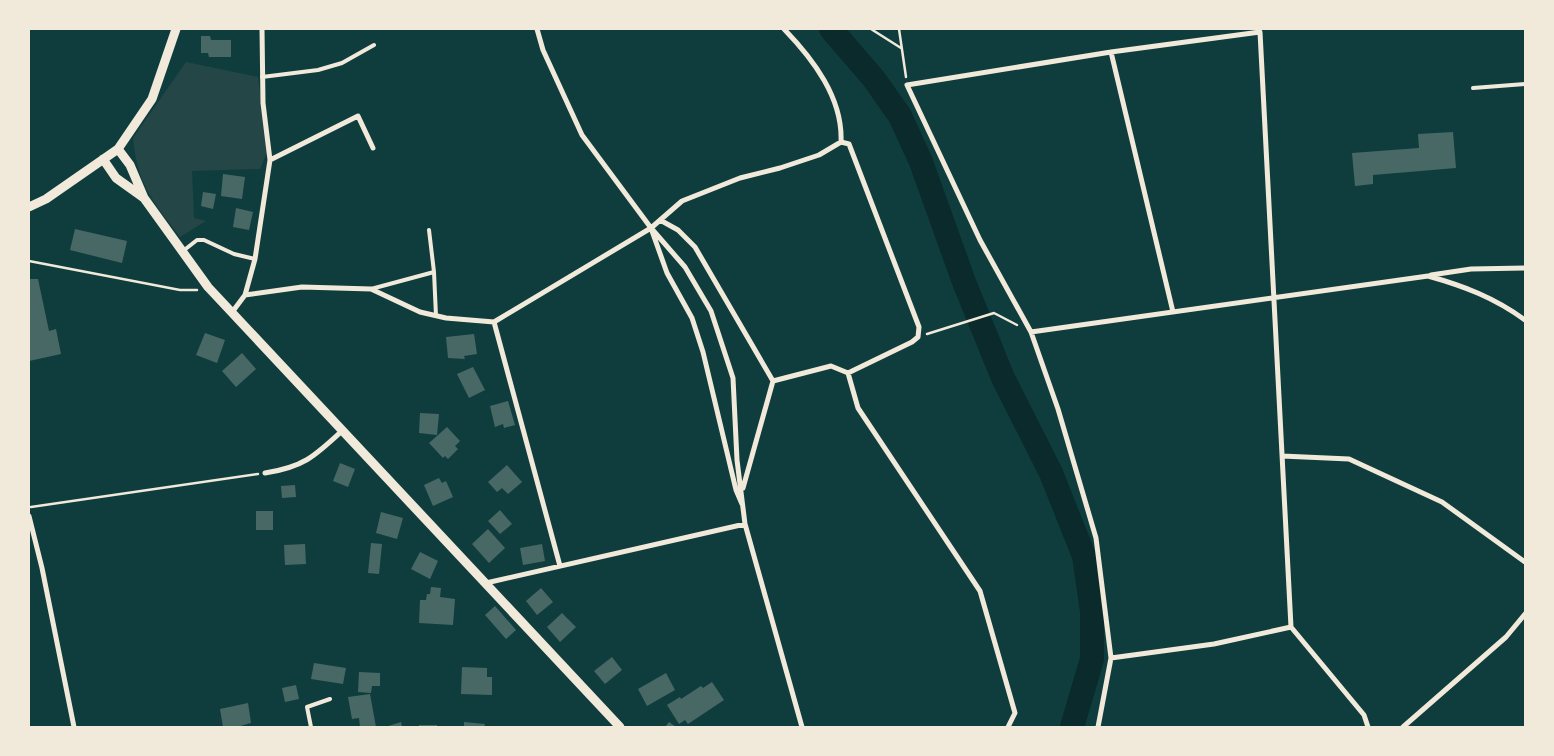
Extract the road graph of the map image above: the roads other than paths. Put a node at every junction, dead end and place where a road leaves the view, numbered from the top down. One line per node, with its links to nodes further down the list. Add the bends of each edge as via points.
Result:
1 (176, 29): 12 (street, via 152,98)
2 (262, 29): 7 (street)
3 (537, 29): 18 (street, via 543,50 582,135)
4 (784, 29): 10 (street, via 808,54 827,86 842,123)
5 (374, 45): 7 (lane, via 342,63 318,70)
6 (1111, 52): 27 (street, via 1260,32); 29 (street); 33 (street, via 907,85 980,240)
7 (262, 77): 14 (street)
8 (1525, 84): 9 (lane)
9 (1473, 88)
10 (841, 142): 17 (street, via 819,155 740,178 682,201); 34 (street, via 849,144 852,151 919,327 918,337 912,342)
11 (373, 148): 14 (street, via 358,116)
12 (118, 149): 13 (street); 15 (street, via 130,165)
13 (103, 159): 15 (street, via 116,178); 16 (street, via 46,199)
14 (270, 160): 21 (street)
15 (144, 198): 20 (street)
16 (29, 207)
17 (660, 220): 18 (street); 35 (street, via 678,230 695,247)
18 (652, 228): 32 (street); 39 (street, via 685,267 711,311 733,378 737,460); 40 (street, via 667,273 692,318 736,490)
19 (429, 230): 23 (lane)
20 (183, 251): 21 (lane, via 197,240 204,240 234,254); 28 (street, via 208,287)
21 (255, 259): 26 (street)
22 (1525, 268): 24 (street, via 1471,269)
23 (434, 272): 25 (lane); 30 (lane)
24 (1428, 276): 27 (street); 31 (street, via 1480,293 1504,304)
25 (371, 290): 26 (street, via 302,287); 30 (street)
26 (245, 295): 28 (street)
27 (1275, 297): 29 (street); 37 (street)
28 (233, 311): 36 (street)
29 (1173, 312): 33 (street)
30 (436, 316): 32 (street)
31 (1525, 320)
32 (494, 322): 44 (street)
33 (1030, 332): 48 (street, via 1058,409 1096,538)
34 (848, 373): 35 (street, via 831,366); 54 (street, via 858,408 980,591 1015,713)
35 (773, 381): 39 (street)
36 (343, 430): 38 (street, via 316,456 290,469); 45 (street)
37 (1282, 456): 43 (street, via 1349,459 1442,502); 47 (street)
38 (265, 473)
39 (742, 491): 40 (street)
40 (744, 509): 42 (street)
41 (29, 516): 50 (street)
42 (745, 524): 44 (street); 53 (street)
43 (1525, 562)
44 (560, 566): 45 (street)
45 (486, 583): 52 (street)
46 (1525, 614): 57 (street, via 1506,637)
47 (1291, 627): 48 (street, via 1214,644); 56 (street, via 1364,715)
48 (1111, 658): 55 (street)
49 (330, 699): 51 (lane, via 307,707)
50 (74, 727)
51 (311, 727)
52 (618, 727)
53 (802, 727)
54 (1008, 727)
55 (1098, 727)
56 (1368, 727)
57 (1403, 727)

